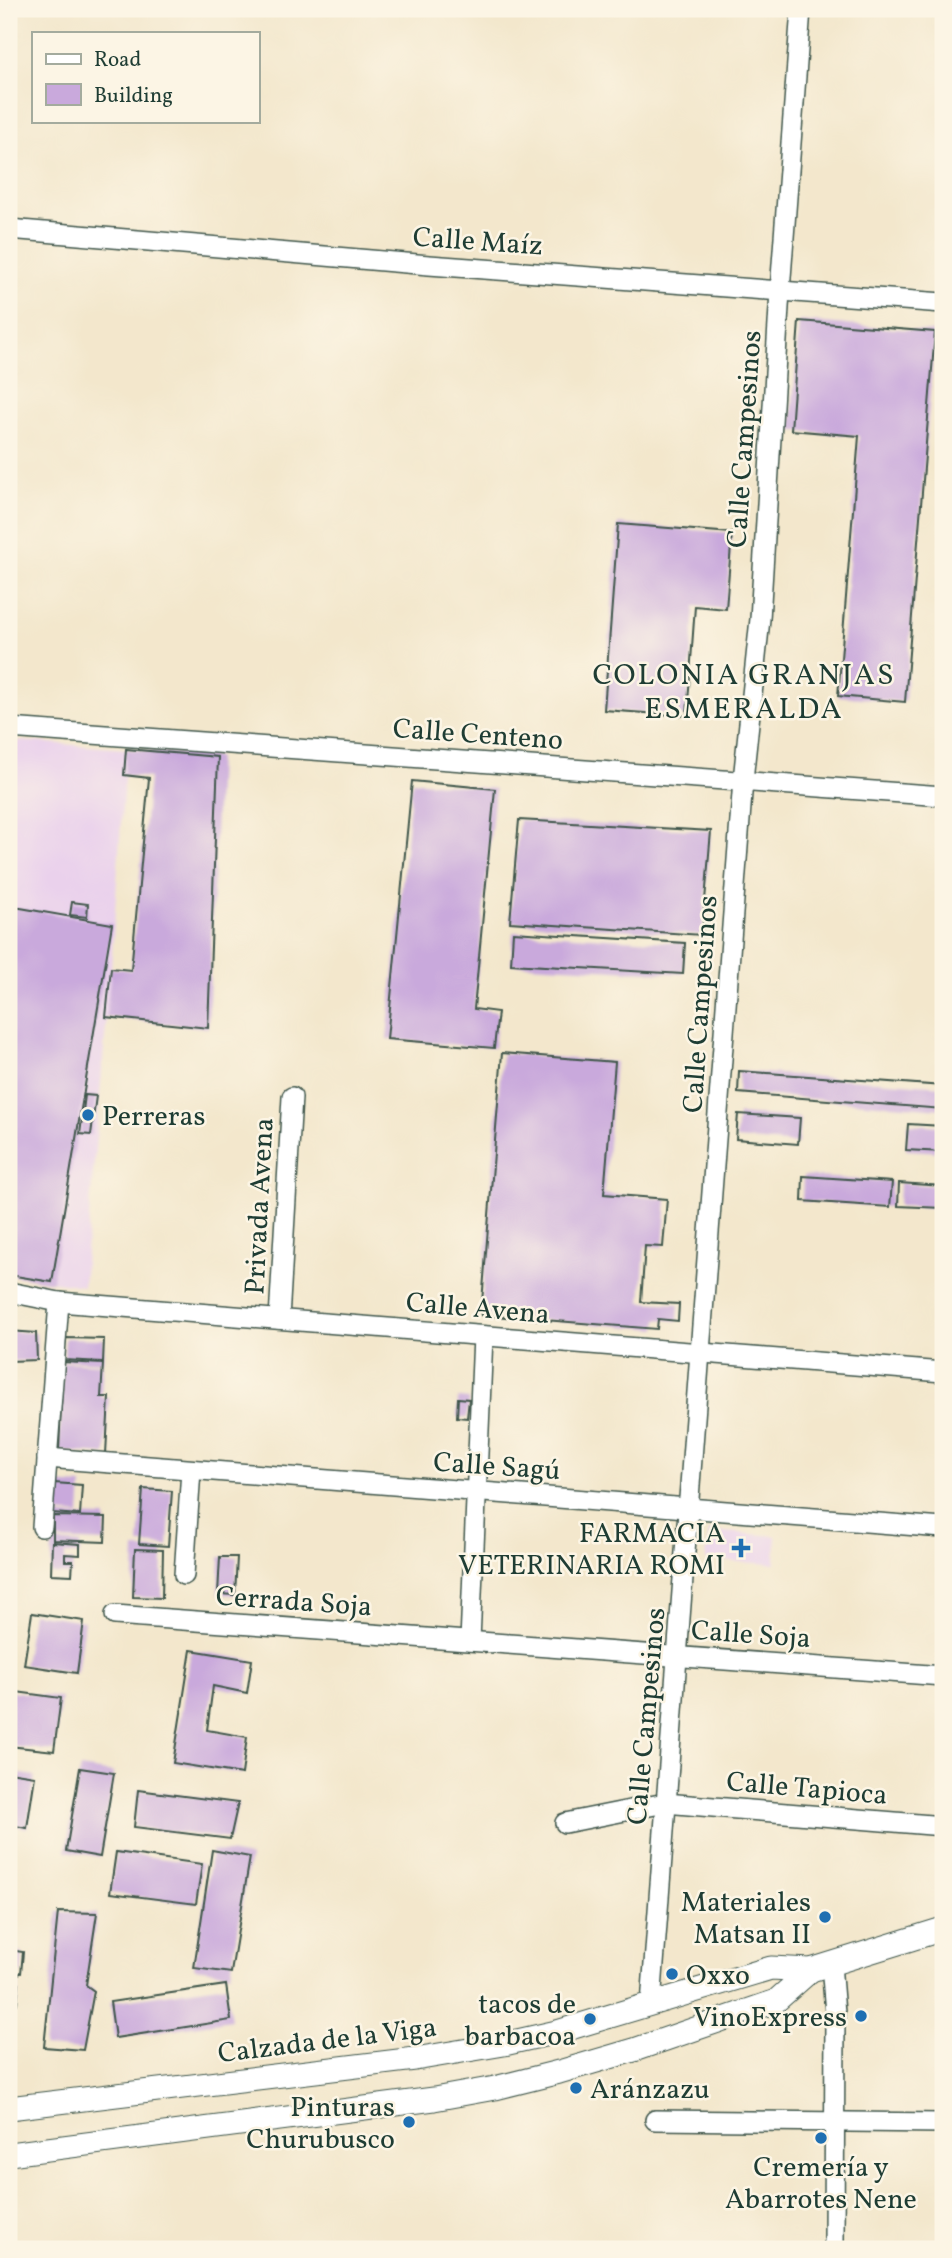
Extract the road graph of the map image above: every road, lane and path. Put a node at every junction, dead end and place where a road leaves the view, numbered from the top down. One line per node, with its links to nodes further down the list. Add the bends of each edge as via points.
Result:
1 (802, 9): 3 (street, Calle Campesinos)
2 (9, 229): 3 (street, Calle Maíz)
3 (780, 291): 4 (street, Calle Maíz); 6 (street, Calle Campesinos, via 760,619)
4 (943, 303)
5 (9, 728): 6 (street, Calle Centeno)
6 (743, 780): 7 (street, Calle Centeno); 13 (street, Calle Campesinos)
7 (943, 796)
8 (292, 1097): 11 (street, Privada Avena)
9 (9, 1292): 10 (street, Calle Avena)
10 (59, 1301): 11 (street, Calle Avena); 15 (street)
11 (279, 1319): 12 (street, Calle Avena)
12 (483, 1336): 13 (street, Calle Avena); 17 (street)
13 (702, 1353): 14 (street, Calle Avena); 18 (street, Calle Campesinos)
14 (943, 1373)
15 (47, 1458): 16 (street, Calle Sagú); 19 (street)
16 (191, 1470): 17 (street, Calle Sagú); 21 (street)
17 (477, 1492): 18 (street, Calle Sagú); 23 (street)
18 (690, 1508): 20 (street, Calle Sagú); 24 (street, Calle Campesinos)
19 (42, 1527)
20 (943, 1528)
21 (184, 1575)
22 (115, 1615): 23 (street, Cerrada Soja)
23 (470, 1641): 24 (street, Calle Soja)
24 (678, 1656): 25 (street, Calle Soja); 26 (street, Calle Campesinos)
25 (943, 1676)
26 (665, 1803): 27 (street, Calle Tapioca); 28 (street, Calle Tapioca); 31 (street, Calle Campesinos)
27 (565, 1823)
28 (943, 1826)
29 (943, 1929): 30 (main road, Calzada de la Viga)
30 (821, 1967): 31 (main road, Calzada de la Viga, via 771,1968); 34 (street, via 835,2013); 36 (main road, Calzada de la Viga, via 776,2001 634,2050 495,2088)
31 (651, 2004): 32 (main road, Calzada de la Viga, via 557,2032 415,2059)
32 (9, 2108)
33 (654, 2120): 34 (street)
34 (836, 2122): 35 (street); 37 (street)
35 (943, 2123)
36 (9, 2154)
37 (834, 2249)

